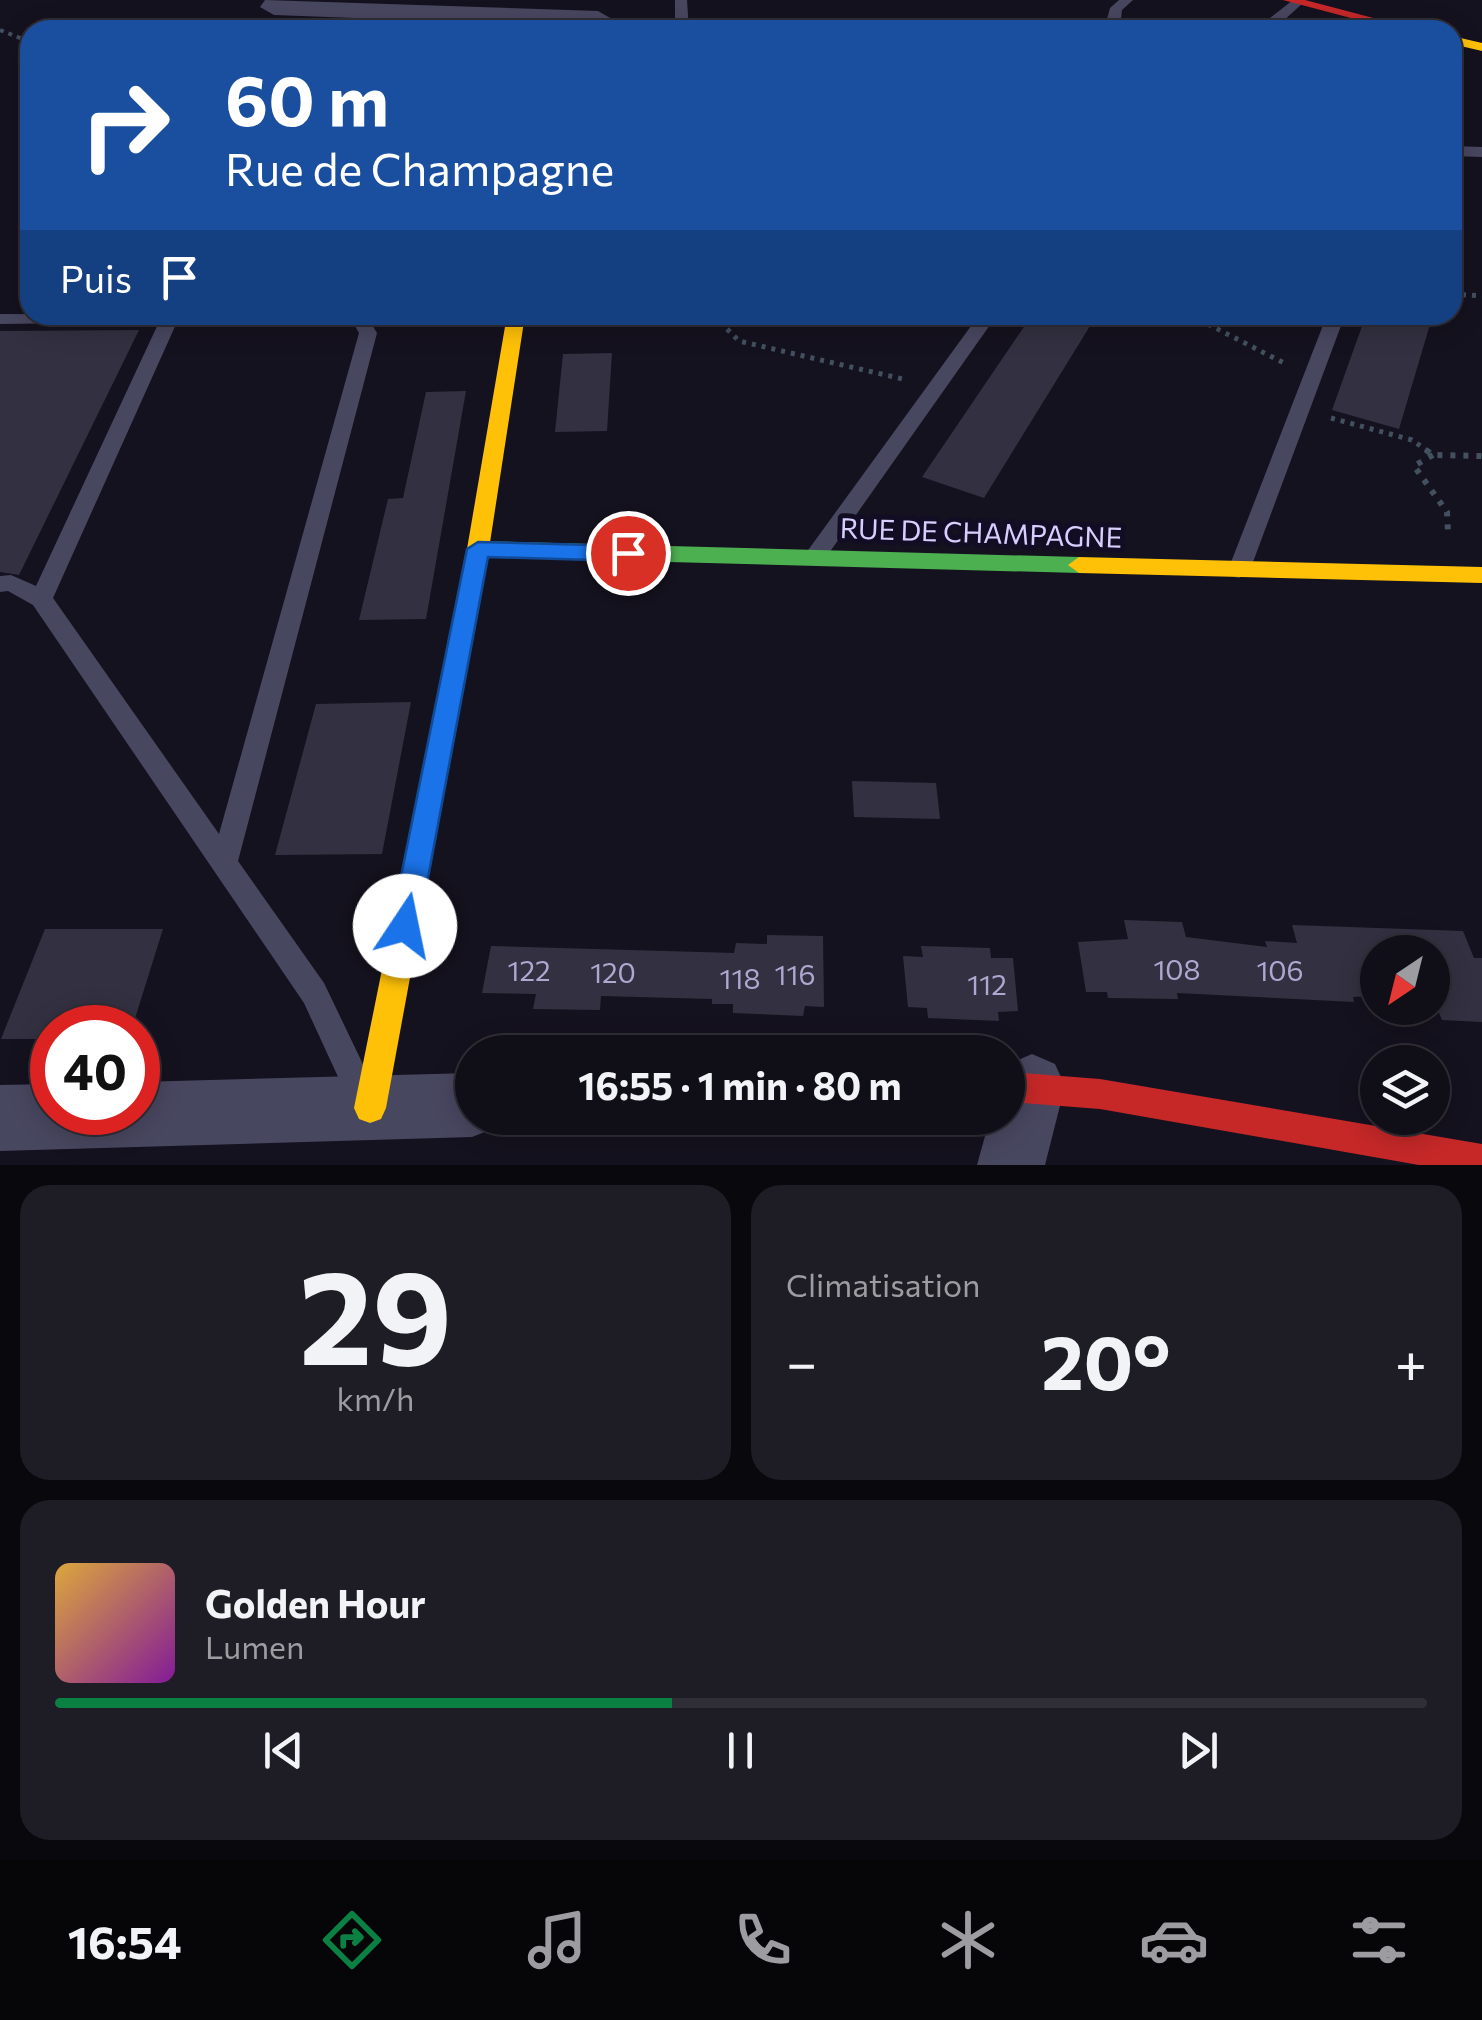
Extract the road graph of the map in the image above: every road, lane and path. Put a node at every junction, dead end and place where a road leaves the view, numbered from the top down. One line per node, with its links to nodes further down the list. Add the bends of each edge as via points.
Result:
1 (279, 0): 3 (street, via 274,7)
2 (1293, 1): 5 (street)
3 (530, 8): 4 (street)
4 (599, 16)
5 (1371, 20)
6 (167, 325): 24 (lane)
7 (364, 325): 25 (lane, via 368,333)
8 (514, 325): 18 (street)
9 (723, 325): 14 (path, via 739,341)
10 (981, 325): 14 (lane)
11 (1209, 325): 13 (path)
12 (1332, 325): 13 (lane)
13 (1312, 378): 15 (lane)
14 (936, 388): 19 (lane)
15 (1300, 409): 16 (path, via 1412,440); 20 (lane)
16 (1432, 454): 17 (path); 21 (path, via 1414,466 1447,512)
17 (1482, 456)
18 (478, 549): 19 (street, RUE DE CHAMPAGNE); 28 (street)
19 (814, 558): 20 (street, RUE DE CHAMPAGNE)
20 (1239, 570): 21 (street, RUE DE CHAMPAGNE)
21 (1450, 574): 22 (street, RUE DE CHAMPAGNE)
22 (1482, 576)
23 (0, 584): 24 (lane)
24 (41, 599): 25 (lane)
25 (224, 861): 28 (lane, via 314,993)
26 (1025, 1088): 31 (street)
27 (455, 1106): 28 (street)
28 (370, 1108): 29 (street)
29 (0, 1118)
30 (1014, 1135): 32 (street)
31 (1482, 1160)
32 (1011, 1165)

